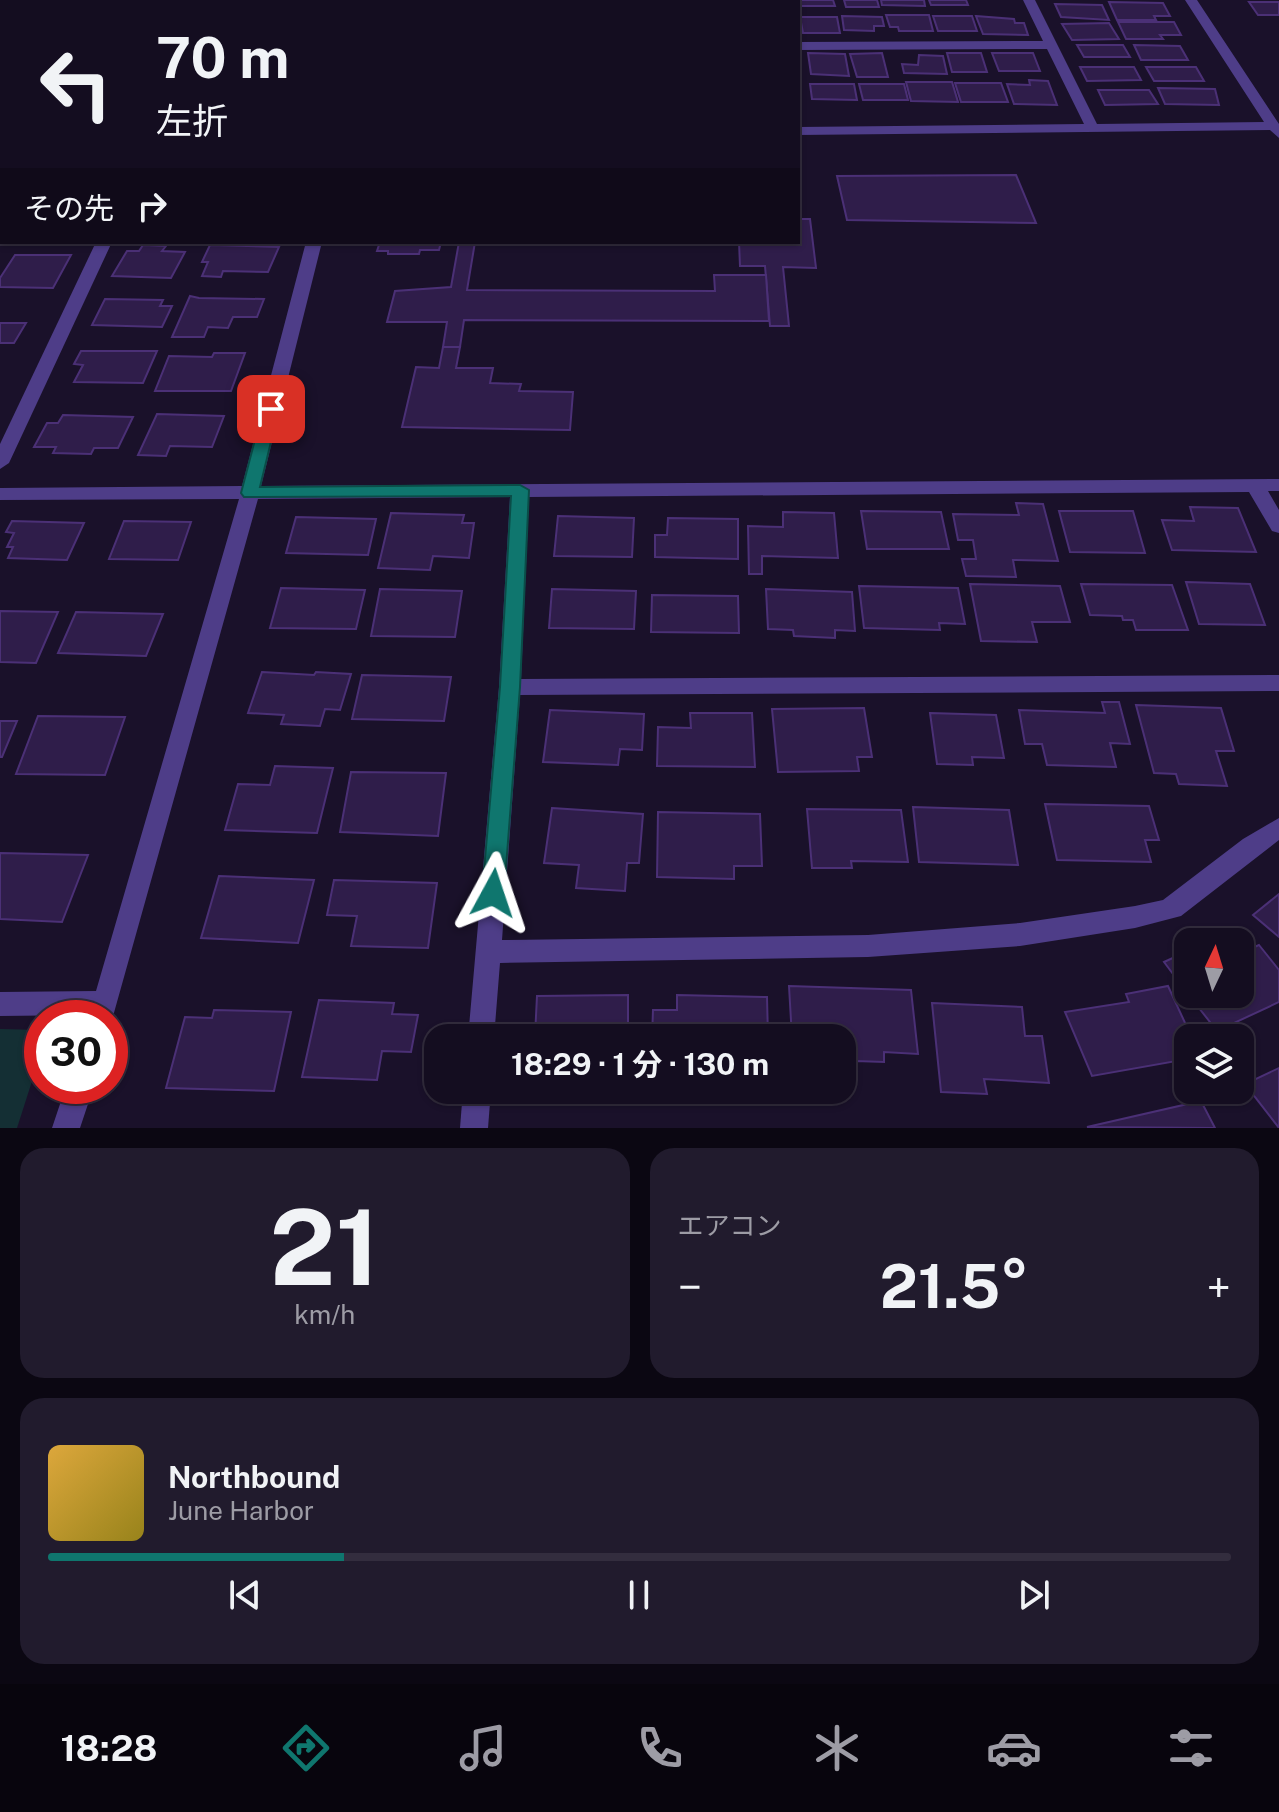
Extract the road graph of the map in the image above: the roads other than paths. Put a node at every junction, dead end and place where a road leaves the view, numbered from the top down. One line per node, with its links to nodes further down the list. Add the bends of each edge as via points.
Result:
1 (1029, 0): 3 (street)
2 (1191, 0): 6 (street)
3 (1051, 45): 4 (street); 5 (street)
4 (800, 46)
5 (1093, 129): 6 (street); 7 (street)
6 (1276, 130)
7 (800, 131)
8 (103, 244): 10 (street)
9 (313, 244): 14 (street)
10 (0, 463)
11 (1255, 485): 12 (street); 13 (street); 16 (street)
12 (1279, 485)
13 (520, 490): 14 (street); 18 (street)
14 (250, 493): 15 (street); 21 (street)
15 (0, 494)
16 (1279, 526)
17 (1279, 683): 18 (street)
18 (510, 687): 20 (street)
19 (1279, 828): 20 (street, via 1170,909 1029,935 835,946)
20 (488, 952): 24 (street)
21 (107, 1000)
22 (0, 1004): 23 (street)
23 (24, 1005)
24 (482, 1024)
25 (74, 1104): 27 (street)
26 (476, 1104): 28 (street)
27 (66, 1128)
28 (474, 1128)

